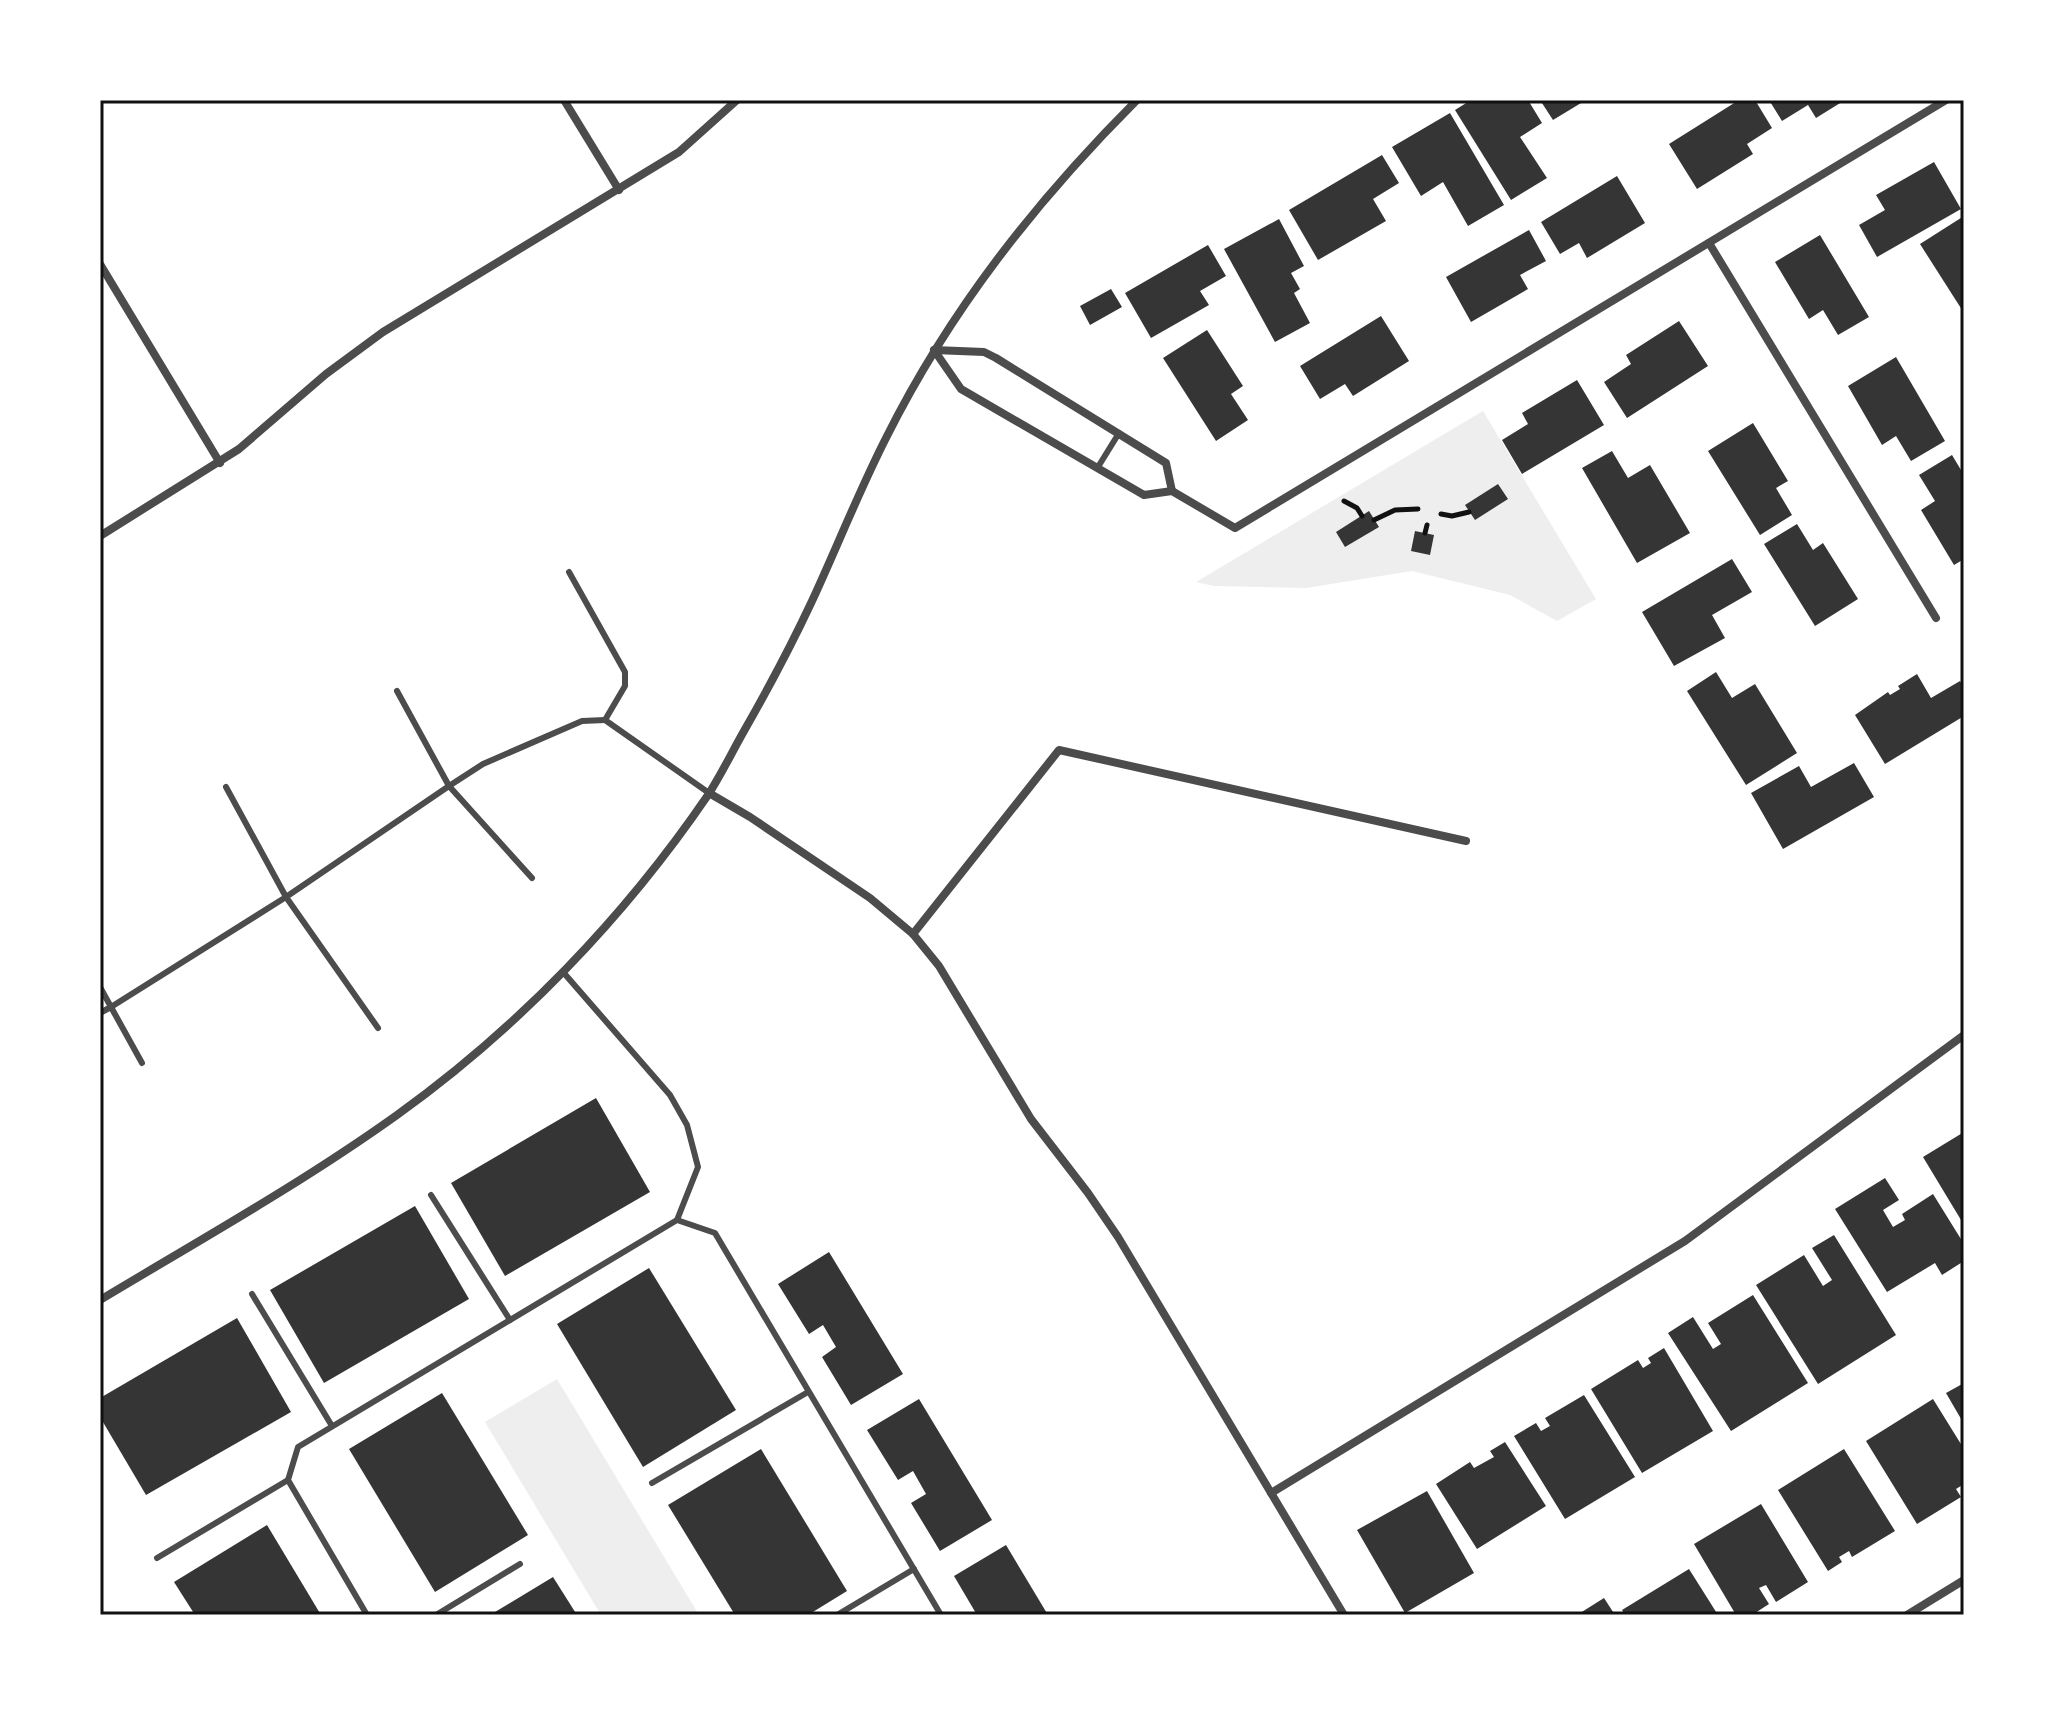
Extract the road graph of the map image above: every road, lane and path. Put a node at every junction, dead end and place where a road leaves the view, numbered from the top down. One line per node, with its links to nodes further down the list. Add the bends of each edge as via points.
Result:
1 (564, 100): 5 (street)
2 (737, 100): 5 (street, via 679,152)
3 (1137, 100): 8 (street, via 1008,242)
4 (1946, 100): 6 (street)
5 (619, 190): 10 (street, via 383,332)
6 (1709, 243): 12 (street, via 1235,528); 23 (street)
7 (100, 264): 10 (street)
8 (934, 350): 9 (street, via 984,352); 11 (street, via 961,389); 28 (street, via 878,454 780,666)
9 (1119, 433): 11 (lane); 12 (street, via 1166,463)
10 (220, 463): 21 (street)
11 (1098, 467): 12 (street, via 1144,495)
12 (1172, 491)
13 (1344, 501): 17 (path)
14 (1418, 509): 18 (path, via 1395,510)
15 (1469, 512): 16 (path)
16 (1441, 514)
17 (1362, 516)
18 (1374, 520)
19 (1427, 525): 20 (path)
20 (1425, 533)
21 (100, 536)
22 (569, 572): 25 (lane, via 625,672 625,686)
23 (1936, 618)
24 (397, 691): 26 (lane)
25 (605, 720): 26 (lane, via 582,721 483,764); 28 (lane)
26 (449, 786): 30 (lane); 31 (lane)
27 (226, 787): 31 (lane)
28 (709, 793): 32 (street, via 870,898); 33 (street, via 647,876)
29 (1466, 841): 32 (street, via 1059,750)
30 (532, 878)
31 (286, 897): 35 (lane); 37 (lane)
32 (913, 934): 49 (street, via 939,966 1031,1119 1118,1237)
33 (563, 972): 41 (lane, via 670,1095 687,1125 698,1167); 43 (street, via 482,1048 399,1114)
34 (100, 987): 35 (lane)
35 (111, 1007): 36 (lane); 39 (lane)
36 (100, 1013)
37 (378, 1028)
38 (1964, 1035): 49 (street, via 1685,1241)
39 (142, 1063)
40 (431, 1195): 44 (lane)
41 (677, 1220): 44 (lane); 45 (lane, via 715,1233)
42 (252, 1294): 46 (lane)
43 (100, 1300)
44 (510, 1320): 46 (lane)
45 (808, 1392): 48 (lane); 52 (lane)
46 (332, 1426): 47 (lane, via 298,1447)
47 (288, 1480): 50 (lane); 54 (lane)
48 (652, 1483)
49 (1271, 1493): 58 (street)
50 (157, 1558)
51 (520, 1564): 55 (lane)
52 (914, 1569): 56 (lane); 57 (lane)
53 (1964, 1580): 59 (street)
54 (367, 1615)
55 (436, 1615)
56 (837, 1615)
57 (941, 1615)
58 (1344, 1615)
59 (1907, 1615)

